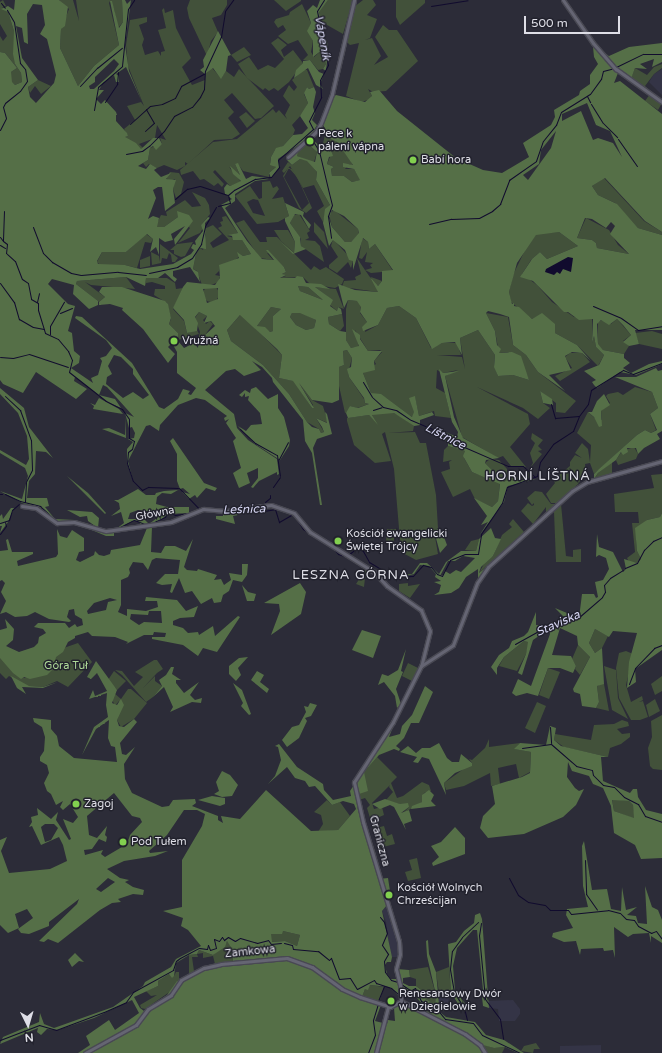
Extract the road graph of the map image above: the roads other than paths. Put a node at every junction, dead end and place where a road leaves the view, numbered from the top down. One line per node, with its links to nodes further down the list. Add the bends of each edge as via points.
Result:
1 (354, 0): 4 (street, via 331,96 318,129)
2 (563, 0): 3 (street, via 593,43 616,69)
3 (662, 102)
4 (288, 157)
5 (662, 461): 7 (street, via 582,484 536,523 481,576 451,647)
6 (22, 506): 7 (street, Główna, via 36,508 57,523 74,522 102,530 171,522 203,509 226,511 271,505 294,513 310,532 348,555 421,610 430,631)
7 (421, 666): 8 (street, Główna, via 393,722 356,777)
8 (354, 786): 9 (street, Graniczna, via 399,941 400,954 396,969 400,984)
9 (400, 1001): 10 (street, via 394,1007); 13 (street, via 465,1034 480,1045)
10 (388, 1007): 11 (street, Zamkowa, via 342,989 312,967 281,957 204,968 181,980 173,994 148,1009 136,1025); 12 (street)
11 (85, 1053)
12 (376, 1053)
13 (484, 1053)

